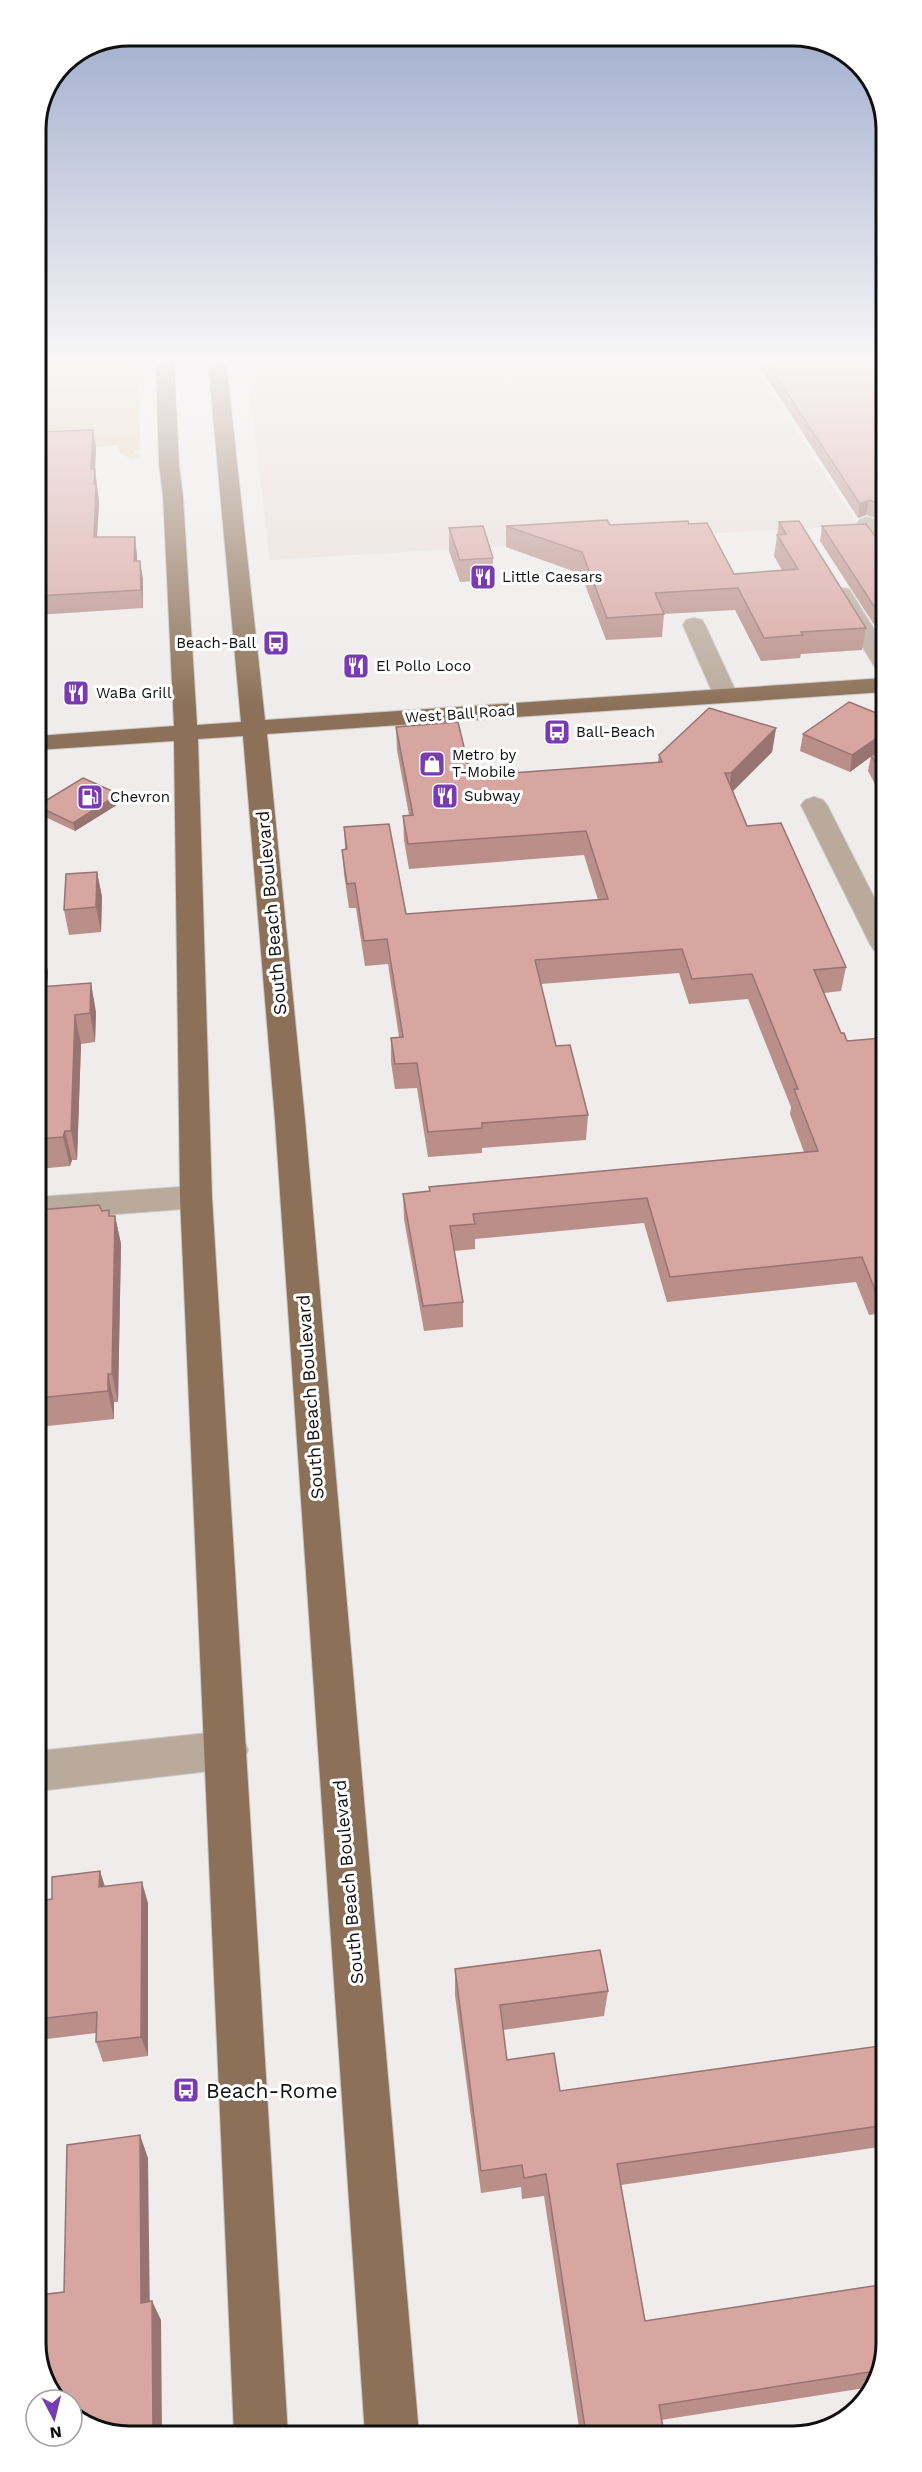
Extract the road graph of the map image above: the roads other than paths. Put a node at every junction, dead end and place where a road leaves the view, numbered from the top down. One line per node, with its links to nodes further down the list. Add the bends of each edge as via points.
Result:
1 (170, 476): 11 (main road)
2 (229, 476): 10 (main road, South Beach Boulevard)
3 (867, 523): 4 (street)
4 (876, 538)
5 (833, 581): 7 (street)
6 (694, 625): 9 (street)
7 (876, 651)
8 (876, 686): 9 (main road, West Ball Road)
9 (726, 696): 10 (main road, West Ball Road)
10 (255, 728): 11 (main road, West Ball Road); 20 (main road, South Beach Boulevard, via 290,1120)
11 (186, 733): 12 (main road, West Ball Road); 15 (main road)
12 (47, 742)
13 (814, 805): 14 (street)
14 (876, 928)
15 (196, 1197): 16 (street); 17 (main road)
16 (47, 1208)
17 (227, 1750): 18 (street); 19 (main road)
18 (46, 1771)
19 (261, 2425)
20 (392, 2425)

